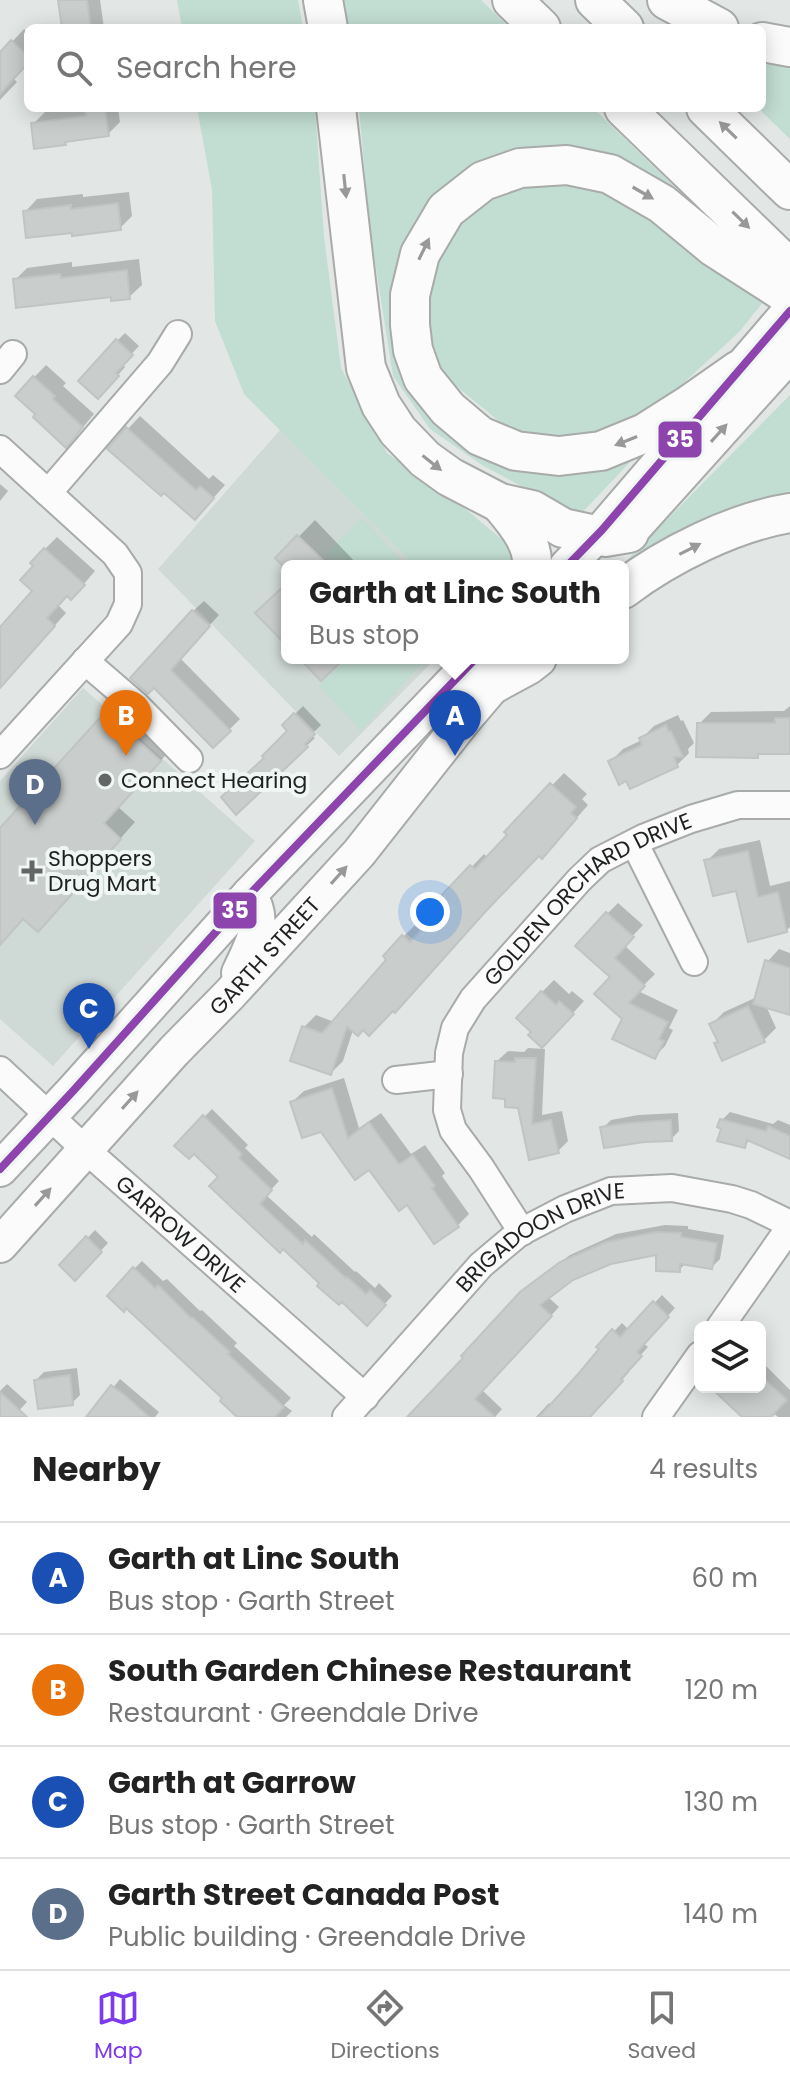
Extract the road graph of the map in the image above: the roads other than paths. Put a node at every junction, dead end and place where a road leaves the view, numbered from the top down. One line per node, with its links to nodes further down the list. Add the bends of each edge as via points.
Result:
1 (323, 0): 5 (highway)
2 (512, 0): 6 (highway)
3 (595, 0): 7 (highway)
4 (667, 0): 8 (highway)
5 (327, 24)
6 (537, 24)
7 (620, 24)
8 (712, 24)
9 (766, 43): 10 (highway)
10 (790, 47)
11 (336, 112): 22 (highway, one-way to 22, via 366,368 381,405 425,459)
12 (628, 112): 15 (highway, one-way to 15)
13 (710, 112): 14 (highway, one-way to 13)
14 (790, 190)
15 (790, 269)
16 (787, 309): 19 (main road); 19 (highway, one-way to 16, via 645,433 601,451 559,456 516,451 480,436 423,378 410,325 410,295 420,254 446,210 483,181 520,168 567,165 610,174 662,204)
17 (178, 334): 21 (street, via 160,363)
18 (790, 354): 24 (main road, one-way to 18)
19 (739, 370): 24 (main road)
20 (0, 449): 21 (street)
21 (48, 493): 28 (street, via 115,554 128,573 124,614)
22 (500, 503): 24 (highway, via 532,510); 25 (highway, via 519,525)
23 (790, 513): 27 (highway, one-way to 23, via 724,532)
24 (608, 545): 26 (main road)
25 (533, 560)
26 (579, 560)
27 (629, 585)
28 (85, 661): 31 (street); 32 (street)
29 (529, 664): 30 (highway)
30 (496, 666): 35 (main road); 37 (main road, GARTH STREET, one-way to 30, via 359,853)
31 (0, 755)
32 (189, 759)
33 (790, 805): 34 (street, GOLDEN ORCHARD DRIVE, via 738,805)
34 (635, 844): 36 (street); 39 (street, GOLDEN ORCHARD DRIVE, via 600,860 580,879 473,999 455,1028)
35 (249, 895): 37 (main road, via 259,917 256,936); 41 (main road)
36 (694, 962)
37 (230, 994): 42 (main road, GARTH STREET, one-way to 37)
38 (0, 1070): 41 (street, GARROW DRIVE)
39 (449, 1074): 40 (street); 45 (street, GOLDEN ORCHARD DRIVE, via 447,1110 453,1130)
40 (396, 1080)
41 (49, 1116): 42 (street, GARROW DRIVE); 43 (main road)
42 (86, 1150): 46 (main road, GARTH STREET, one-way to 42); 49 (street, GARROW DRIVE)
43 (0, 1169)
44 (790, 1225): 45 (street, BRIGADOON DRIVE, via 732,1199 672,1188 611,1191); 47 (street)
45 (522, 1232): 49 (street, BRIGADOON DRIVE, via 481,1265)
46 (0, 1245)
47 (724, 1321)
48 (694, 1365): 50 (street)
49 (365, 1397): 51 (street, BRIGADOON DRIVE)
50 (663, 1414)
51 (346, 1417)

